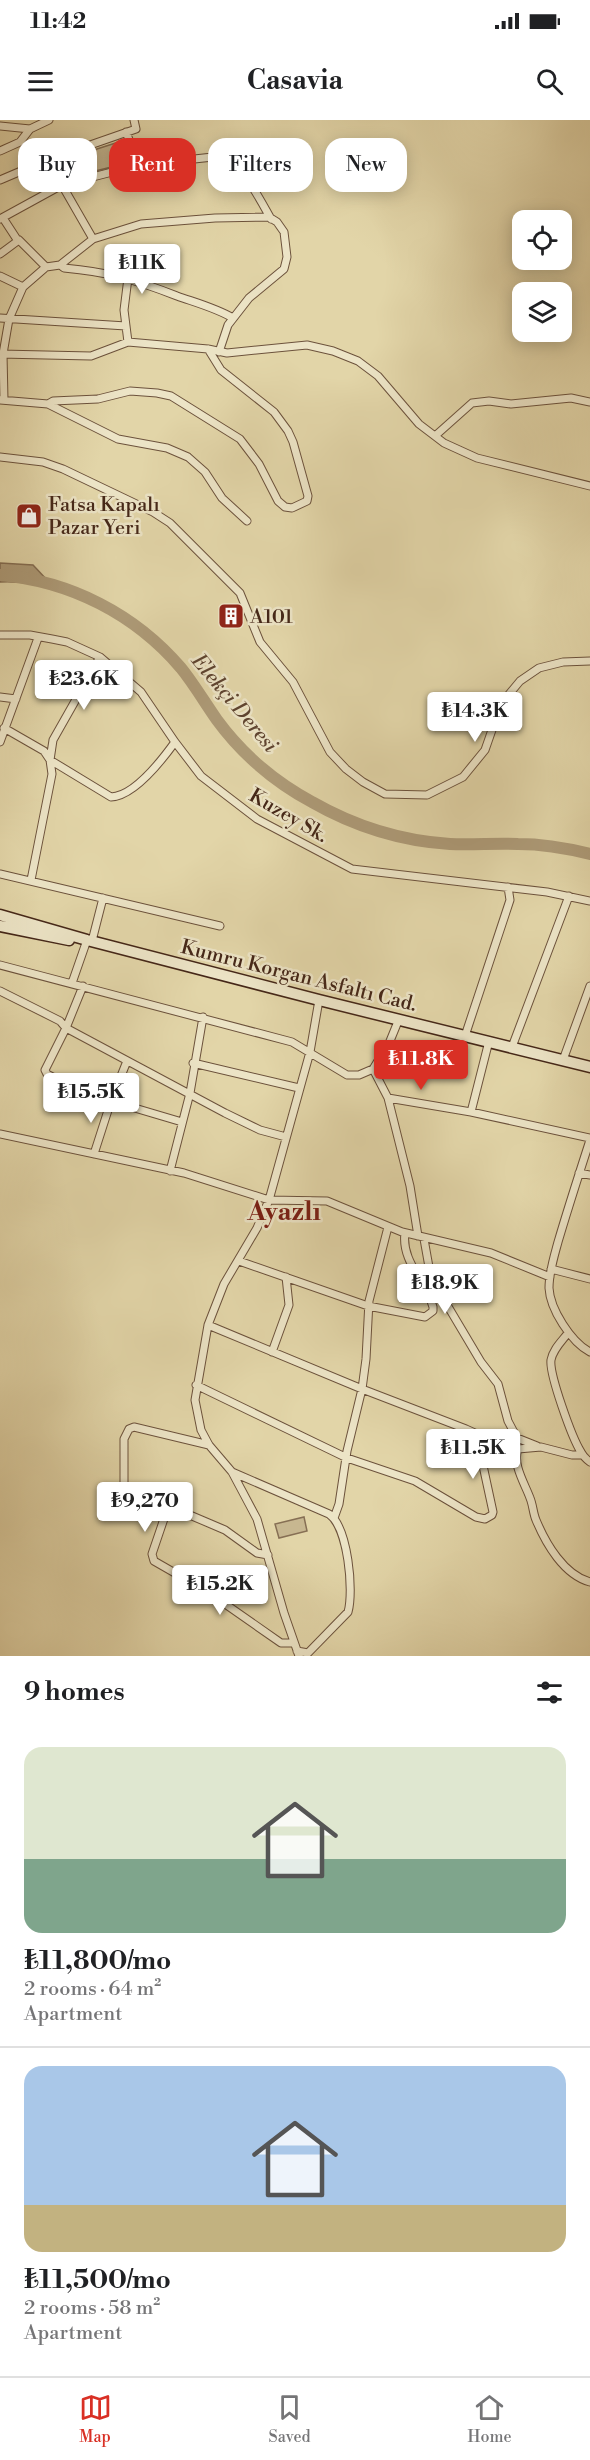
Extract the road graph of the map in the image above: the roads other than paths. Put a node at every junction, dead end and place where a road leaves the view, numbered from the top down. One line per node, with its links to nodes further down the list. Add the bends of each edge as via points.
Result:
1 (49, 120): 3 (street)
2 (134, 120): 6 (street, via 136,129)
3 (38, 122): 5 (street)
4 (0, 126): 5 (street)
5 (30, 129): 8 (street, via 20,142)
6 (126, 132): 7 (street); 10 (street)
7 (128, 138)
8 (0, 151)
9 (196, 159): 14 (street, via 222,156 230,160)
10 (0, 180)
11 (48, 192): 13 (street)
12 (67, 192): 15 (street)
13 (2, 219): 16 (street)
14 (271, 219): 15 (street, via 261,215 141,224); 24 (street, via 284,232 287,243 284,269 249,298)
15 (93, 239): 18 (street)
16 (18, 241): 17 (street); 19 (street)
17 (0, 254)
18 (60, 266): 19 (street); 21 (street)
19 (45, 267): 22 (street)
20 (0, 276): 22 (street)
21 (128, 278): 24 (street, via 218,309); 26 (street)
22 (23, 286): 25 (street)
23 (0, 318): 25 (street)
24 (233, 318): 29 (street)
25 (9, 319): 26 (street); 30 (street)
26 (126, 326): 27 (street)
27 (128, 342): 28 (street); 30 (street, via 91,356)
28 (208, 349): 29 (street); 33 (street, via 221,370 274,412 288,431 307,501 285,507 240,439 171,396 130,391)
29 (219, 352): 34 (street, via 307,345 333,351 358,361 378,376 419,424)
30 (2, 354): 31 (street)
31 (2, 400): 33 (street)
32 (590, 402): 34 (street, via 572,398 472,403)
33 (48, 404): 37 (street, via 118,439 167,448 188,457)
34 (435, 436): 36 (street, via 477,458)
35 (0, 457): 41 (street, via 43,462 63,469 170,523 240,594 260,642 293,682 330,752 363,782 385,794 427,795 463,777 485,750 501,704 520,681 539,668)
36 (590, 486)
37 (247, 521)
38 (0, 635): 39 (street, Kuzey Sk.)
39 (38, 638): 40 (street, Kuzey Sk., via 67,642); 43 (street)
40 (100, 657): 46 (street, Kuzey Sk., via 141,692); 47 (street, via 53,740)
41 (590, 661)
42 (0, 697): 43 (street)
43 (16, 699): 44 (street)
44 (4, 728): 45 (street); 47 (street, via 44,751)
45 (0, 742)
46 (175, 742): 47 (street, via 158,765 121,797 111,797); 50 (street, Kuzey Sk., via 201,776 257,819 352,869)
47 (50, 760): 49 (street, via 52,774)
48 (0, 874): 49 (street)
49 (31, 880): 52 (street)
50 (508, 887): 51 (street, Kuzey Sk.); 67 (street, via 510,900)
51 (569, 896): 53 (street, Kuzey Sk.); 69 (street)
52 (103, 898): 56 (street); 57 (street)
53 (590, 901)
54 (0, 915): 57 (main road, Kumru Korgan Asfaltı Cad.)
55 (0, 926): 57 (main road, via 47,937)
56 (220, 926)
57 (90, 940): 59 (street); 63 (main road, Kumru Korgan Asfaltı Cad.)
58 (0, 965): 59 (street)
59 (72, 983): 60 (street)
60 (83, 986): 64 (street); 66 (street)
61 (590, 987): 71 (street)
62 (0, 991): 66 (street, via 60,1021)
63 (319, 1000): 65 (main road, Kumru Korgan Asfaltı Cad.); 70 (street)
64 (203, 1017): 70 (street, via 292,1042); 73 (street)
65 (399, 1019): 67 (main road, Kumru Korgan Asfaltı Cad.); 75 (street)
66 (66, 1028): 72 (street); 79 (street, via 45,1070 47,1074)
67 (465, 1036): 68 (main road, Kumru Korgan Asfaltı Cad.)
68 (489, 1041): 69 (main road, Kumru Korgan Asfaltı Cad.); 80 (street)
69 (512, 1047): 71 (main road, Kumru Korgan Asfaltı Cad.)
70 (310, 1052): 75 (street, via 347,1075); 76 (street)
71 (563, 1060): 74 (main road, Kumru Korgan Asfaltı Cad.)
72 (127, 1061): 77 (street); 79 (street)
73 (193, 1063): 76 (street); 77 (street)
74 (590, 1067)
75 (373, 1069): 78 (street)
76 (299, 1088): 83 (street)
77 (190, 1093): 81 (street); 83 (street, via 260,1130)
78 (388, 1098): 80 (street); 92 (street)
79 (111, 1101): 81 (street); 85 (street)
80 (471, 1112): 84 (street)
81 (182, 1122): 86 (street)
82 (0, 1134): 85 (street)
83 (286, 1137): 89 (street)
84 (590, 1139): 87 (street)
85 (94, 1154): 86 (street)
86 (170, 1171): 89 (street)
87 (579, 1173): 88 (street); 94 (street)
88 (590, 1176)
89 (269, 1200): 90 (street, via 327,1202); 93 (street)
90 (388, 1227): 91 (street); 97 (street)
91 (405, 1233): 92 (street); 97 (street, via 411,1264 433,1311 424,1317)
92 (421, 1238): 94 (street, via 491,1253); 106 (street, via 440,1293 498,1384 517,1438)
93 (239, 1261): 95 (street); 98 (street)
94 (550, 1273): 96 (street); 99 (street, via 551,1300)
95 (285, 1277): 97 (street); 100 (street, via 290,1305)
96 (590, 1279)
97 (368, 1306): 103 (street)
98 (208, 1325): 100 (street); 102 (street)
99 (568, 1332): 101 (street); 108 (street, via 554,1350 551,1365)
100 (272, 1352): 103 (street)
101 (590, 1352)
102 (196, 1385): 104 (street, via 196,1416); 109 (street)
103 (362, 1389): 105 (street, via 477,1434); 109 (street)
104 (209, 1445): 111 (street); 112 (street, via 134,1427 126,1432 124,1488)
105 (479, 1447): 107 (street); 109 (street, via 494,1512 485,1519 415,1481)
106 (541, 1447): 107 (street); 108 (street)
107 (518, 1449): 115 (street, via 518,1467 536,1520 551,1548 570,1571)
108 (582, 1455): 110 (street)
109 (347, 1458): 113 (street)
110 (590, 1462)
111 (232, 1472): 113 (street); 114 (street, via 257,1519)
112 (168, 1507): 114 (street, via 225,1530 257,1553); 116 (street, via 152,1554 154,1561 208,1592 281,1643)
113 (334, 1518): 118 (street, via 345,1542 350,1605 345,1617)
114 (268, 1556): 116 (street)
115 (590, 1582)
116 (293, 1643): 117 (street)
117 (298, 1654): 118 (street)
118 (308, 1654)

